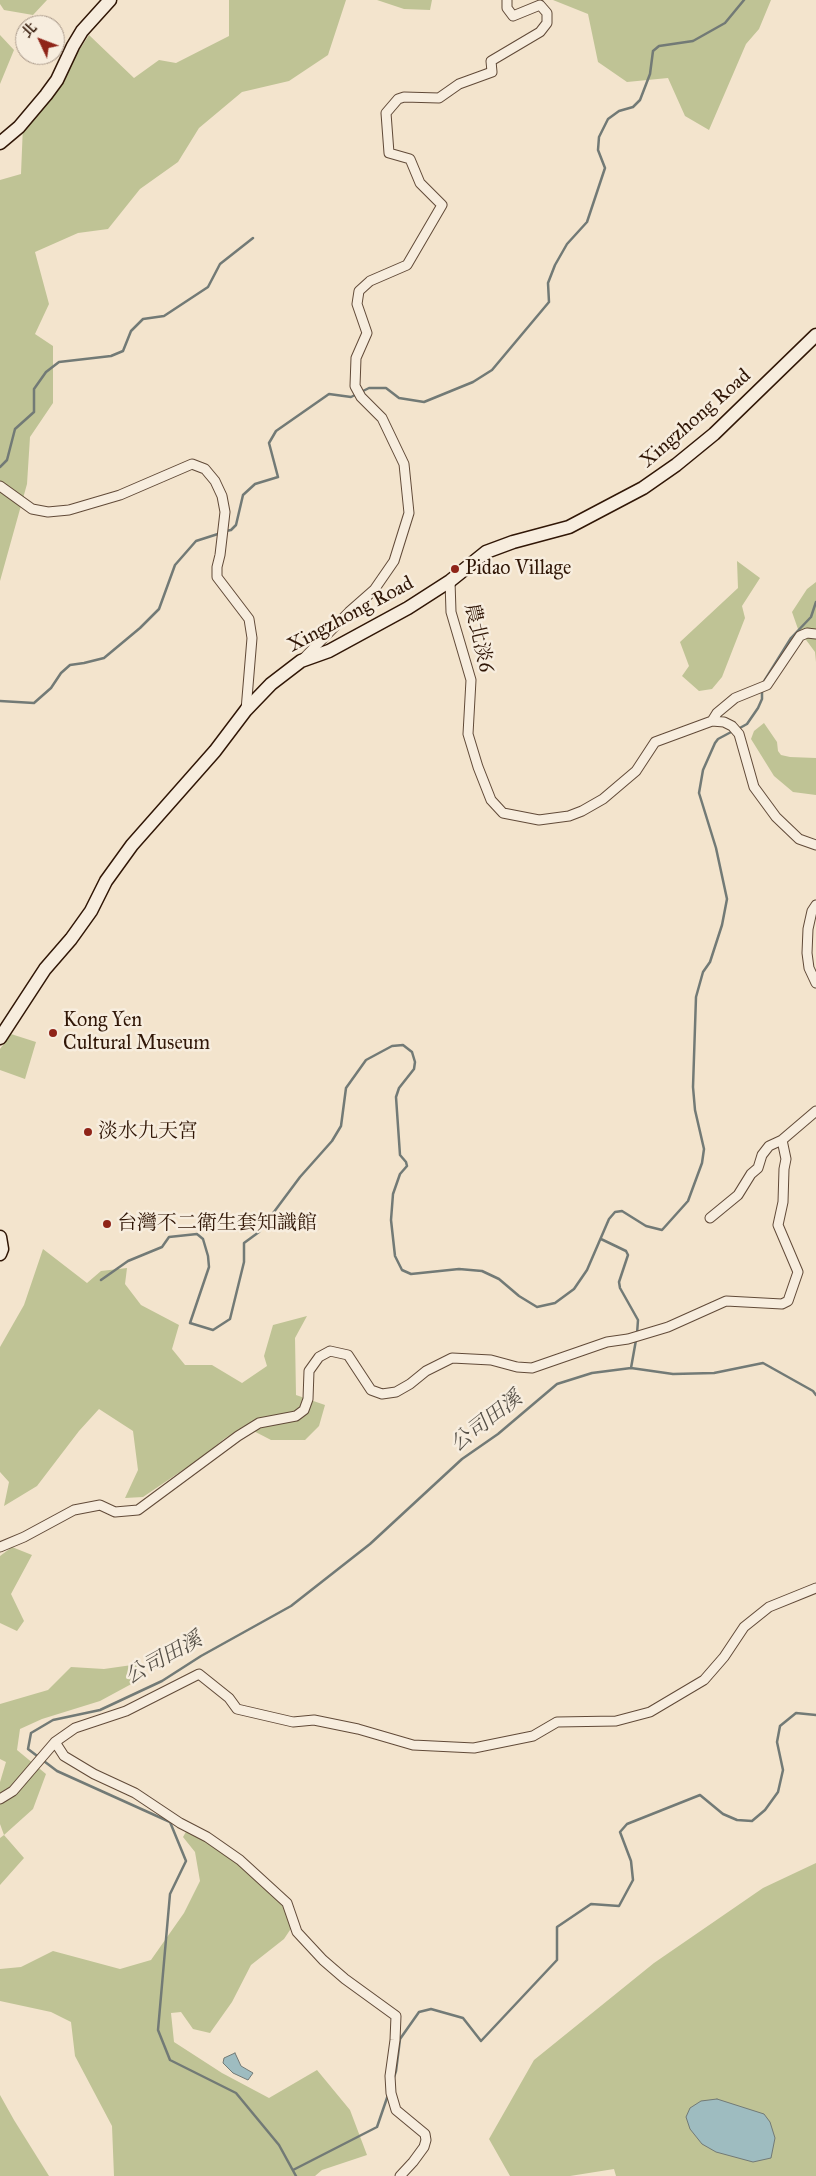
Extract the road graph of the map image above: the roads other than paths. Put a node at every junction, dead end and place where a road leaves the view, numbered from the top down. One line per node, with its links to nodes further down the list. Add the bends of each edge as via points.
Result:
1 (110, 0): 3 (street, via 82,31 46,95 19,127)
2 (507, 0): 8 (street, via 507,8 513,16 540,5 547,13 547,22 540,32 491,61 492,72 459,84 439,98 398,99 386,113 389,153 410,159 420,183 442,205 406,265 370,281 358,291 357,304 367,333 356,358 355,386 361,397 382,418 404,464 409,513 394,561 374,590)
3 (0, 143)
4 (816, 335): 6 (street, Xingzhong Road, via 714,434 643,488 569,527 486,552)
5 (1, 486): 9 (street, via 32,509 48,512 70,510 120,495 192,464 205,469 222,496 225,512 217,577 249,619 252,638)
6 (450, 581): 8 (street, Xingzhong Road, via 355,638); 10 (street, 農北淡6 / 農北淡6, via 451,612 471,680 468,734 491,800 503,813 539,820 582,811 603,799 636,771 655,742)
7 (816, 634): 10 (street, 農北淡6 / 農北淡6, via 800,636 762,687 735,698)
8 (301, 661): 9 (street, Xingzhong Road, via 271,684)
9 (246, 710): 14 (street, Xingzhong Road, via 215,751 132,844 106,880 91,911 45,969)
10 (712, 721): 11 (street, via 724,722 739,734 754,787 776,817 799,839)
11 (816, 845)
12 (816, 905): 13 (street, via 808,929 807,953)
13 (816, 983)
14 (0, 1038)
15 (816, 1111): 16 (street)
16 (782, 1140): 17 (street, via 769,1146 738,1195); 20 (street, via 786,1159 778,1225 798,1272 788,1301 782,1304 726,1302 668,1327 607,1342 532,1368 491,1360 452,1358 396,1392 382,1394 371,1390 348,1354 330,1351 319,1357 309,1371 308,1399 304,1410 296,1416 259,1423 138,1510 115,1512 100,1505 74,1510)
17 (710, 1218)
18 (0, 1237): 19 (street)
19 (0, 1254)
20 (0, 1547)
21 (816, 1588): 22 (street, via 769,1607 750,1622 704,1680 650,1712 616,1721 557,1722 533,1736 474,1748 413,1745 314,1720 293,1722 237,1709 200,1674 126,1712 75,1728)
22 (56, 1742): 23 (street, via 13,1791); 24 (street, via 64,1756 135,1793 240,1860 287,1903 297,1932 316,1953 396,2016 390,2085 394,2102 396,2110 424,2134 426,2140)
23 (0, 1799)
24 (400, 2176)

